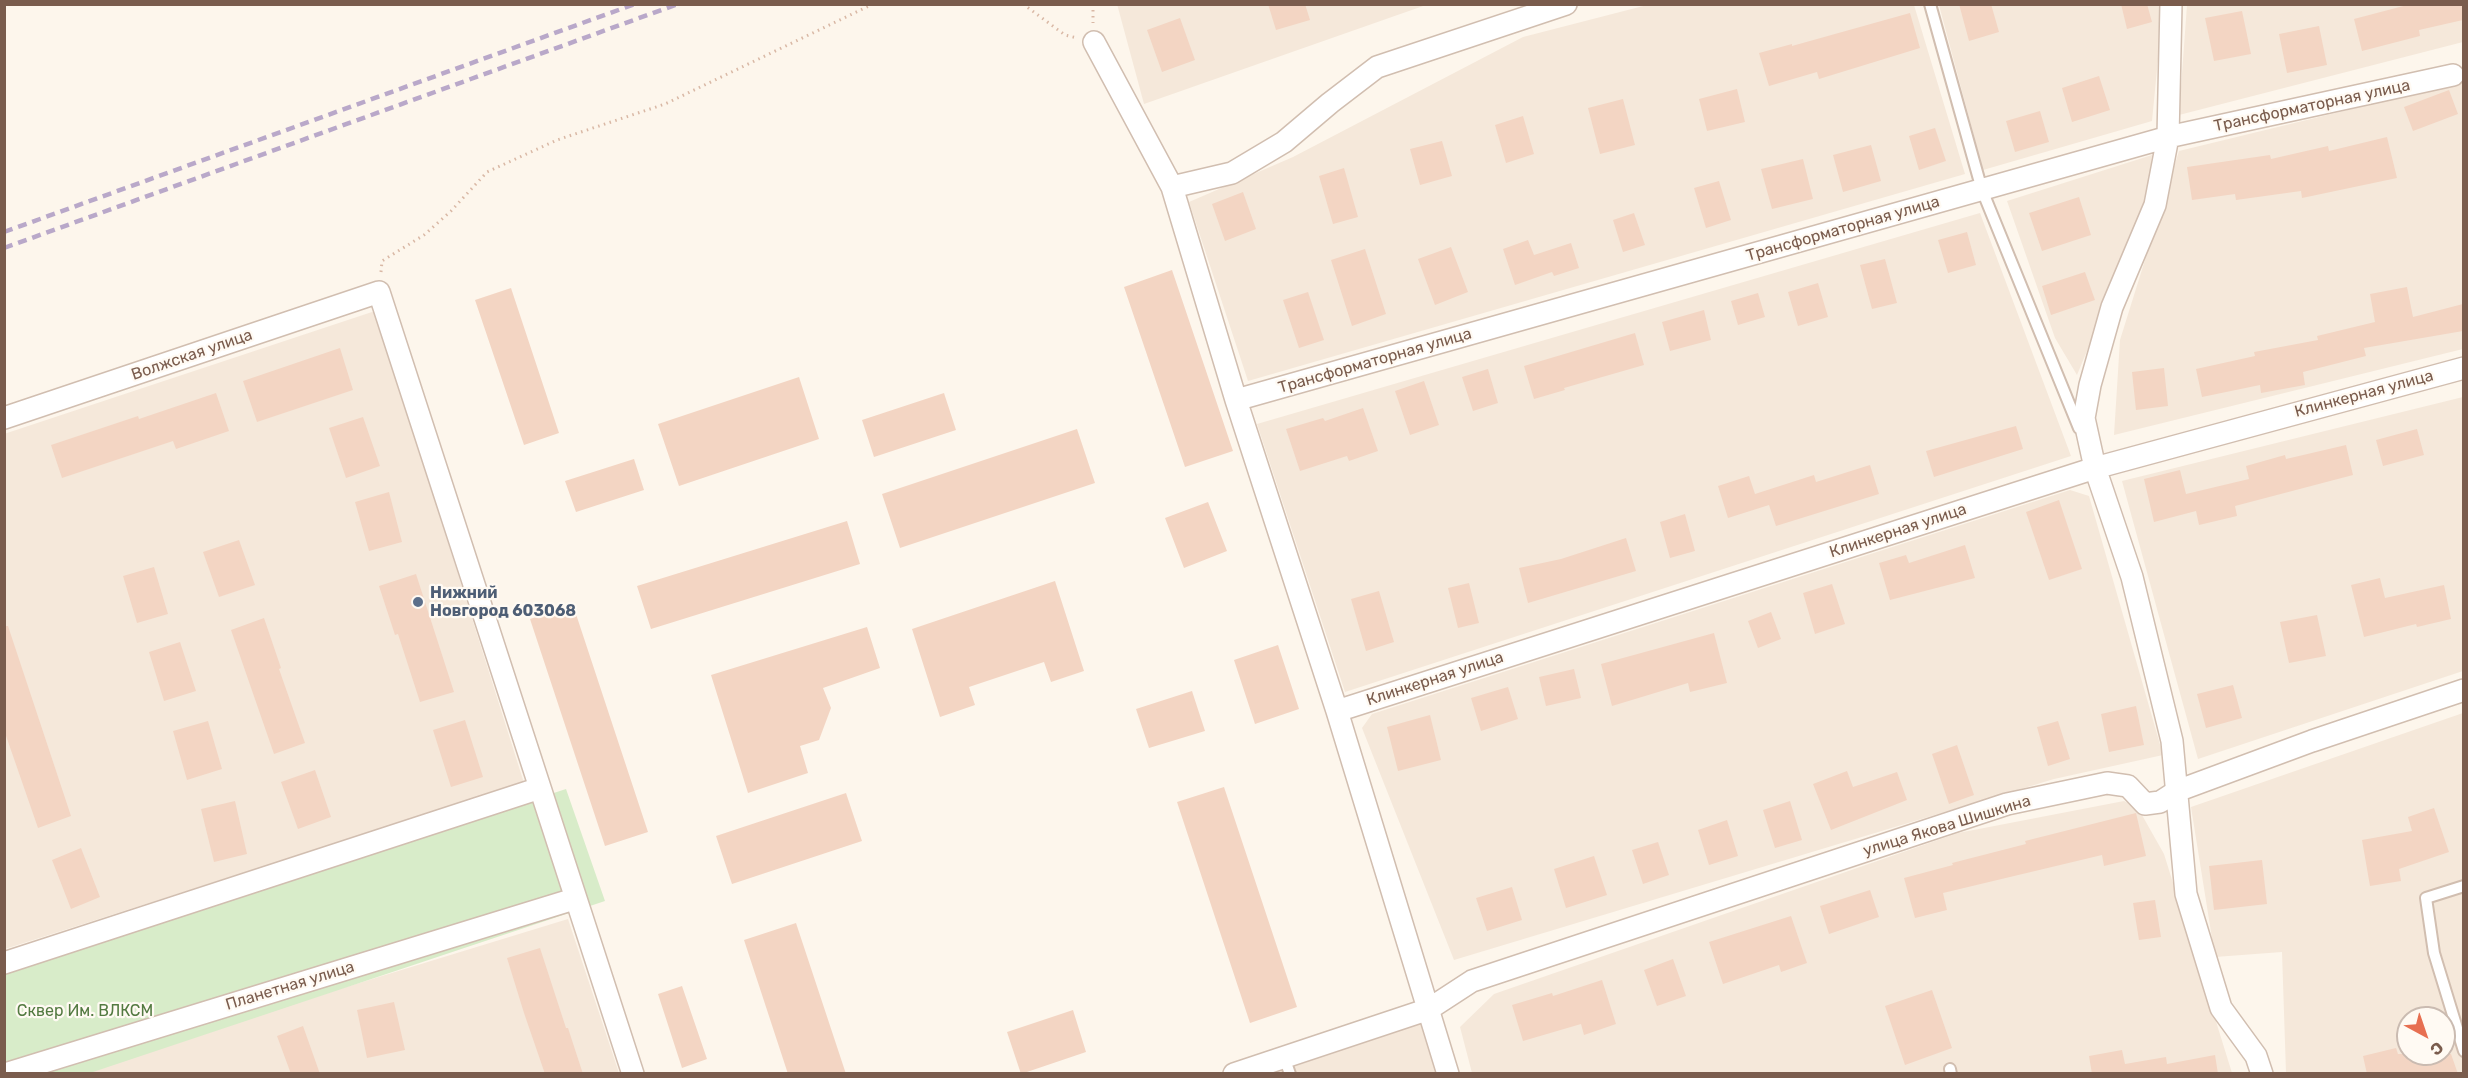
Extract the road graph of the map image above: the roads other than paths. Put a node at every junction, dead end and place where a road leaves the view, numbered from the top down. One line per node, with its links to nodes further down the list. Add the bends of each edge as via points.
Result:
1 (1566, 4): 7 (street, via 1377,67 1284,142 1258,158 1232,173)
2 (1930, 4): 8 (lane)
3 (2171, 4): 6 (street)
4 (1094, 42): 7 (street)
5 (2453, 75): 6 (street, Трансформаторная улица)
6 (2168, 137): 8 (street, Трансформаторная улица); 12 (street, via 2156,205 2112,307 2090,385 2084,418)
7 (1172, 187): 10 (street)
8 (1982, 190): 10 (street, Трансформаторная улица); 12 (lane)
9 (2463, 368): 12 (street, Клинкерная улица)
10 (1236, 400): 14 (street)
11 (4, 418): 15 (street, Волжская улица, via 379,292)
12 (2095, 468): 14 (street, Клинкерная улица); 16 (street, via 2132,577 2172,741)
13 (2463, 690): 16 (street, улица Якова Шишкина)
14 (1337, 711): 20 (street)
15 (540, 788): 18 (street); 19 (street)
16 (2176, 791): 20 (street, улица Якова Шишкина, via 2160,802 2145,804 2128,786 2108,783 2007,804 1472,981); 27 (street, via 2186,894 2221,1008 2256,1056)
17 (2463, 886): 21 (lane, via 2426,898 2434,954)
18 (574, 899): 23 (street, Планетная улица); 24 (street)
19 (4, 963)
20 (1429, 1009): 22 (street); 26 (street)
21 (2463, 1050)
22 (1287, 1065): 25 (street)
23 (6, 1074)
24 (633, 1074)
25 (1234, 1074)
26 (1448, 1074)
27 (2262, 1074)

